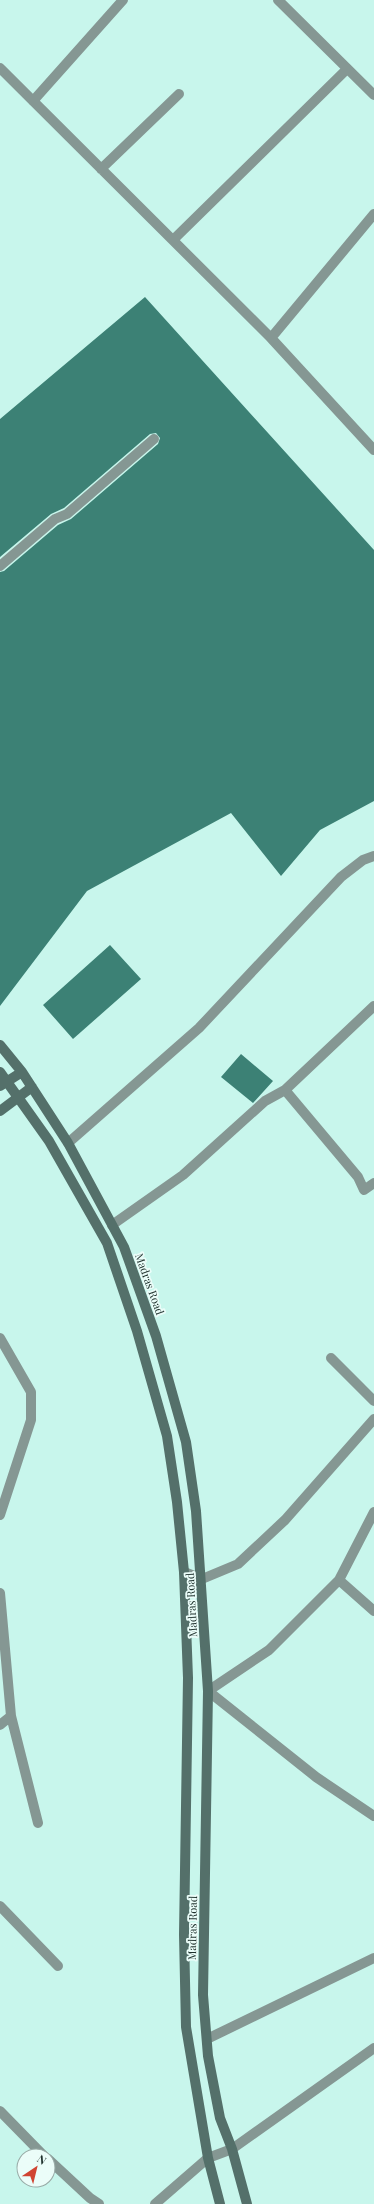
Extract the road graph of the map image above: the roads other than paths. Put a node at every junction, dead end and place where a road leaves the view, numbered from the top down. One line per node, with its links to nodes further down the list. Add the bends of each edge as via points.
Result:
1 (124, 0): 7 (street)
2 (278, 0): 4 (street)
3 (0, 68): 7 (street)
4 (346, 69): 6 (street); 10 (street)
5 (179, 94): 8 (street)
6 (374, 95)
7 (33, 101): 8 (street)
8 (101, 169): 10 (street)
9 (374, 214): 11 (street)
10 (173, 240): 11 (street)
11 (271, 338): 13 (street)
12 (154, 439): 14 (street, via 67,514 55,519)
13 (374, 450)
14 (0, 566)
15 (374, 856): 25 (street, via 363,860 341,877 198,1028)
16 (374, 1006): 22 (street)
17 (0, 1045): 19 (main road, Madras Road)
18 (0, 1072): 20 (main road)
19 (22, 1072): 20 (main road); 21 (main road, Madras Road)
20 (4, 1084): 23 (main road)
21 (32, 1087): 23 (main road); 25 (main road, Madras Road)
22 (285, 1090): 26 (street, via 358,1177 364,1190); 27 (street, via 265,1101 183,1175)
23 (19, 1097): 24 (main road); 34 (main road, via 50,1141 107,1243 137,1331 167,1436)
24 (0, 1111)
25 (68, 1142): 27 (main road, Madras Road)
26 (374, 1183)
27 (112, 1225): 35 (main road, Madras Road, via 124,1247 156,1336 186,1442)
28 (0, 1338): 33 (street, via 31,1392 31,1420)
29 (331, 1358): 30 (street)
30 (374, 1401)
31 (372, 1424): 35 (street, via 284,1520 238,1564)
32 (374, 1512): 36 (street)
33 (0, 1515)
34 (184, 1572): 35 (street); 52 (main road, via 188,1678 184,1935 186,2027)
35 (202, 1579): 39 (main road, Madras Road)
36 (339, 1580): 38 (street); 39 (street, via 269,1650)
37 (0, 1593): 40 (street)
38 (374, 1611)
39 (208, 1691): 42 (street, via 316,1777); 47 (main road, Madras Road, via 203,1995)
40 (11, 1716): 41 (street); 43 (street)
41 (0, 1724)
42 (374, 1816)
43 (38, 1823)
44 (0, 1906): 46 (street)
45 (374, 1958): 47 (street)
46 (58, 1966)
47 (207, 2039): 51 (main road, Madras Road, via 220,2118)
48 (374, 2048): 51 (street)
49 (0, 2111): 50 (street)
50 (36, 2148)
51 (232, 2149): 52 (street); 57 (main road, Madras Road)
52 (208, 2158): 55 (street); 56 (main road)
53 (56, 2166): 54 (street)
54 (99, 2204)
55 (155, 2204)
56 (220, 2204)
57 (247, 2204)

